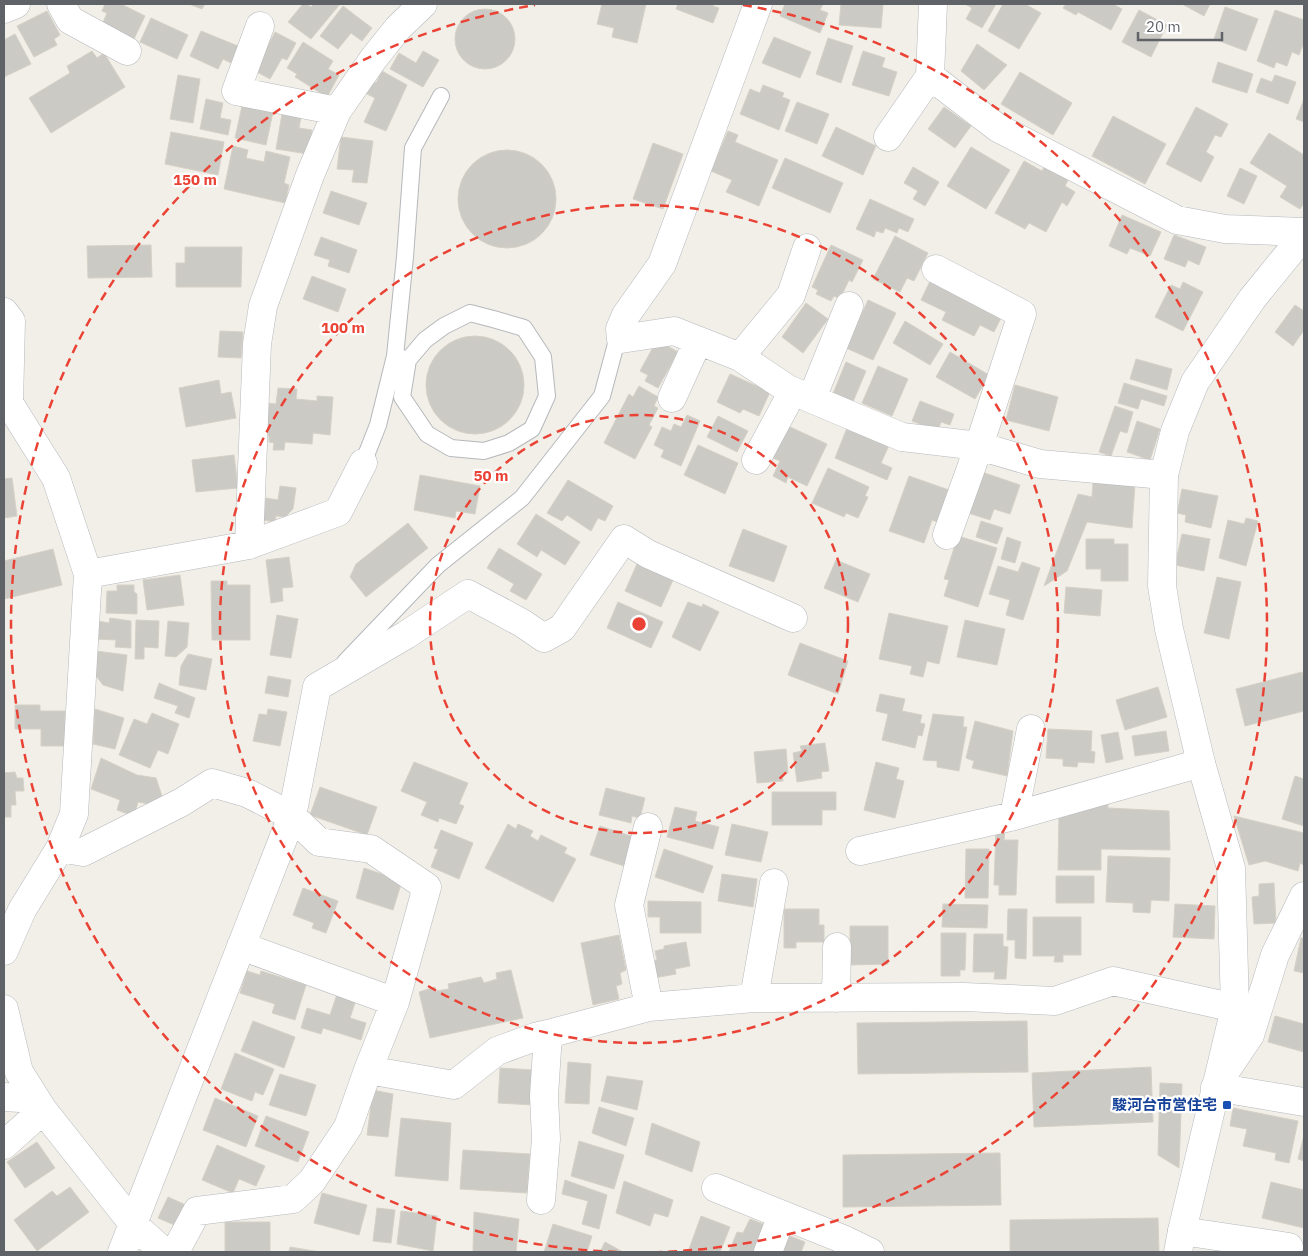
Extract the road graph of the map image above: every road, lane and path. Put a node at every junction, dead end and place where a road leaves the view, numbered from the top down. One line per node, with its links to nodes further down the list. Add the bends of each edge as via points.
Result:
1 (16, 4): 6 (street)
2 (61, 4): 8 (street, via 70,20)
3 (423, 4): 11 (street, via 374,58)
4 (758, 4): 18 (street, via 662,264 626,315)
5 (933, 4): 9 (street)
6 (4, 8)
7 (260, 26): 11 (street, via 236,91)
8 (127, 51)
9 (930, 76): 12 (street); 13 (street, via 998,128 1177,220 1225,228)
10 (441, 96): 21 (lane, via 413,148)
11 (337, 110): 29 (street, via 263,306 257,344)
12 (888, 138)
13 (1304, 233): 27 (street, via 1252,299 1195,382 1175,431)
14 (807, 248): 20 (street, via 792,295)
15 (936, 269): 24 (street, via 1022,314)
16 (849, 306): 22 (street)
17 (4, 312): 30 (street, via 10,321 9,403 56,478)
18 (620, 329): 19 (street, via 621,339 674,331); 32 (lane, via 602,396 522,498 438,565)
19 (698, 341): 20 (street); 23 (street)
20 (740, 357): 22 (street, via 788,389)
21 (402, 358): 21 (lane, via 444,326 470,314 493,319 524,328 543,357 547,396 532,429 509,443 484,451 451,448 427,434 402,397); 26 (lane)
22 (802, 394): 24 (street, via 902,438); 25 (street)
23 (672, 398)
24 (979, 446): 27 (street, via 1040,464); 28 (street)
25 (756, 460)
26 (363, 463): 29 (street, via 338,512)
27 (1164, 475): 34 (street, via 1162,586)
28 (947, 536)
29 (249, 545): 30 (street)
30 (88, 574): 38 (street, via 74,814)
31 (793, 618): 32 (street, via 648,554 624,539 562,628 544,638 468,594)
32 (325, 683): 35 (street, via 317,687)
33 (1031, 729): 36 (street)
34 (1201, 763): 36 (street); 49 (street, via 1231,868)
35 (292, 816): 38 (street, via 247,793 212,782 182,802 83,852); 42 (street); 47 (street, via 319,842 371,849 427,887)
36 (1014, 816): 39 (street)
37 (648, 827): 48 (street, via 629,905)
38 (60, 848): 44 (street, via 22,910)
39 (860, 851)
40 (774, 883): 45 (street)
41 (1304, 896): 53 (street, via 1275,955 1250,1035)
42 (241, 946): 47 (street); 61 (street)
43 (837, 947): 46 (street)
44 (4, 951)
45 (754, 998): 46 (street); 48 (street)
46 (836, 998): 49 (street, via 964,997 1055,1001 1112,981)
47 (395, 1002): 52 (street)
48 (649, 1007): 51 (street)
49 (1235, 1008): 53 (street)
50 (4, 1009): 56 (street, via 19,1072)
51 (548, 1034): 52 (street, via 497,1052 454,1085); 59 (street)
52 (368, 1070): 66 (street, via 348,1127 312,1182 293,1199 197,1211)
53 (1216, 1087): 55 (street); 62 (street)
54 (4, 1096): 56 (street)
55 (1304, 1102)
56 (40, 1105): 57 (street); 61 (street)
57 (4, 1145)
58 (716, 1188): 60 (street)
59 (541, 1200)
60 (782, 1215): 67 (street); 68 (street)
61 (134, 1225): 64 (street); 65 (street)
62 (1180, 1242): 63 (street)
63 (1290, 1247)
64 (122, 1252)
65 (164, 1252)
66 (174, 1252)
67 (768, 1252)
68 (870, 1252)

